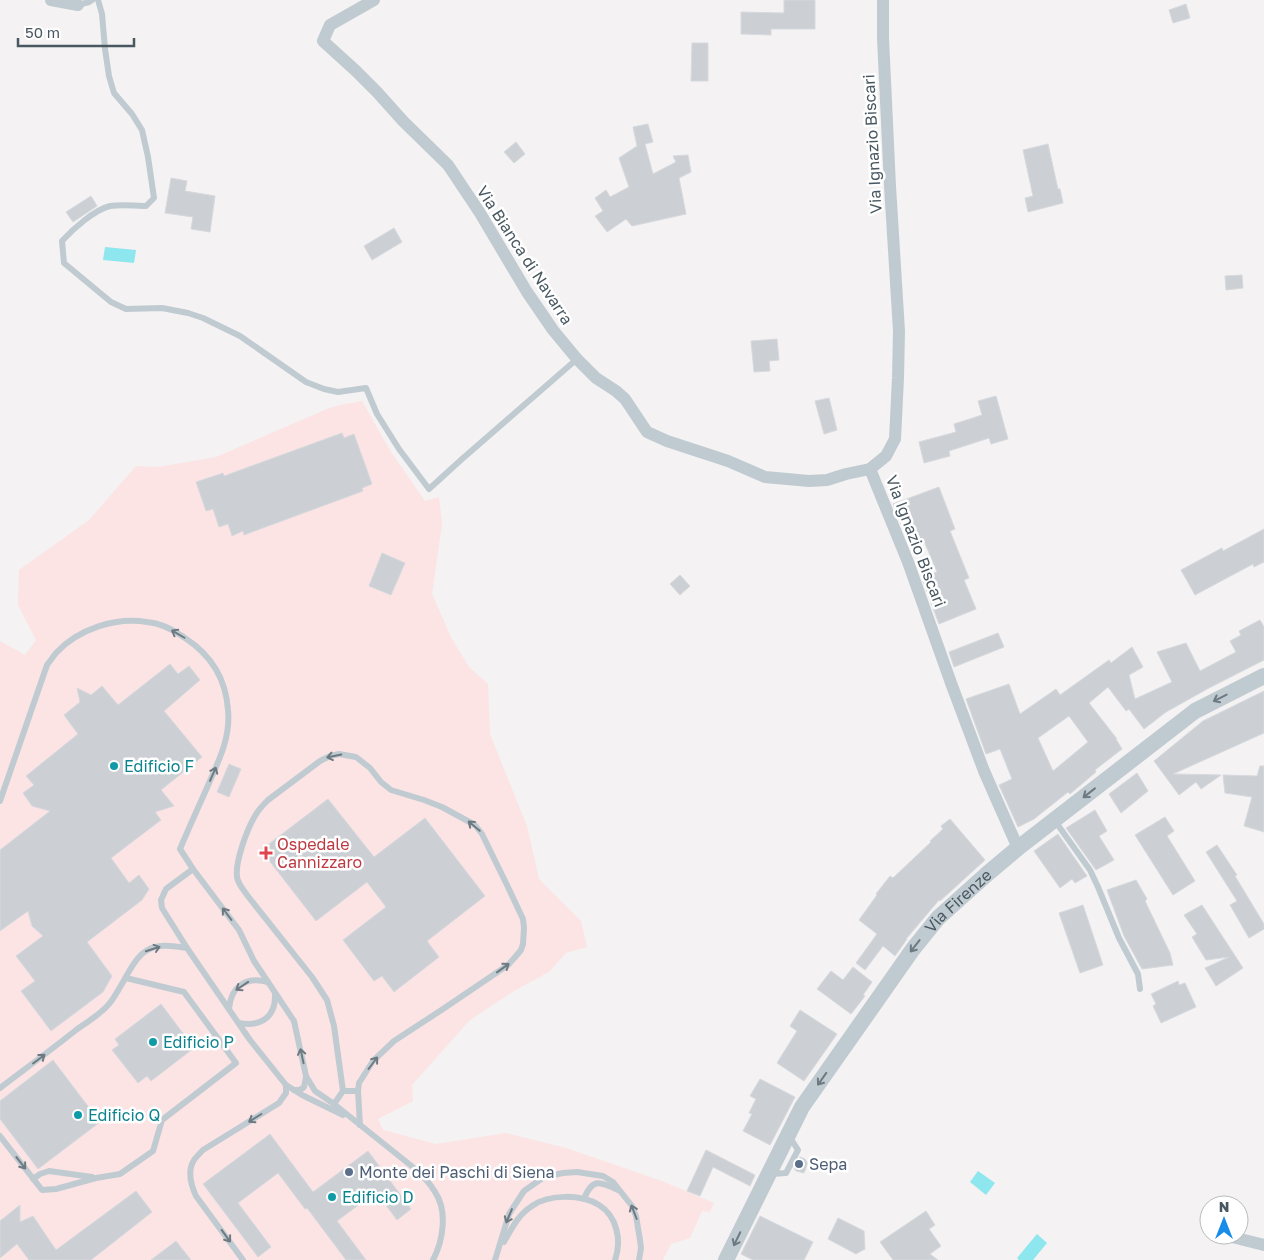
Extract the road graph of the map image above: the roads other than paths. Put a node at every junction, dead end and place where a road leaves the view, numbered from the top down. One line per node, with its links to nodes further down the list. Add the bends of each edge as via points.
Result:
1 (51, 0): 6 (street)
2 (92, 0): 6 (lane)
3 (98, 0): 7 (lane, via 109,76 114,92 142,130 154,198 146,206 108,206 76,226 62,241 64,263 111,302 126,309 162,308 203,318 240,336 306,382 324,389 338,392 366,388 377,414 429,489)
4 (374, 0): 7 (street, Via Bianca di Navarra, via 330,25 323,41 448,165 552,330)
5 (883, 0): 8 (street, Via Ignazio Biscari, via 882,38 899,331 898,378 895,440 886,456)
6 (78, 5)
7 (577, 359): 8 (street, Via Bianca di Navarra, via 625,399 648,432 765,478 827,480)
8 (870, 469): 12 (street, Via Ignazio Biscari, via 908,562 984,771)
9 (1264, 676): 11 (street, Via Firenze, one-way to 11, via 1195,711)
10 (0, 801): 13 (lane, one-way to 10, via 180,850 220,760 228,732 228,710 223,681 205,654 195,644 162,625 135,621 103,625 72,639 56,653 47,665)
11 (1054, 820): 12 (street, Via Firenze); 17 (lane, via 1090,870 1138,974)
12 (1018, 848): 43 (street, Via Firenze, one-way to 43, via 938,918 913,949 802,1108)
13 (193, 869): 14 (lane, via 166,888 161,900 162,908); 16 (lane, one-way to 13, via 239,930)
14 (187, 948): 15 (lane, one-way to 14, via 138,958 154,947); 19 (lane)
15 (126, 978): 23 (lane, one-way to 15, via 108,1005); 31 (lane, via 184,992 236,1063 162,1120 153,1151 120,1174)
16 (268, 982): 18 (lane); 19 (lane, one-way to 19, via 249,980 241,984 230,999)
17 (1140, 989)
18 (275, 992): 20 (lane, via 272,1011 266,1019 258,1024); 21 (lane, one-way to 18, via 294,1021)
19 (229, 1009): 20 (lane)
20 (239, 1023): 22 (lane)
21 (306, 1076): 24 (lane, via 304,1086); 27 (lane, via 315,1092)
22 (286, 1085): 24 (lane); 38 (lane, one-way to 38, via 286,1093 279,1103 203,1150 194,1160 190,1172 196,1196)
23 (0, 1088)
24 (294, 1090): 28 (lane)
25 (343, 1091): 26 (lane); 26 (lane, one-way to 25, via 359,1083 373,1061 394,1040 508,964 521,950 524,928 508,885 475,825 442,807 391,790 356,757 339,754 320,761 261,807 240,854 237,877 247,895 327,1000); 27 (lane)
26 (358, 1092): 29 (lane)
27 (334, 1104): 28 (lane)
28 (352, 1119): 29 (lane)
29 (360, 1125): 39 (lane, via 414,1168 436,1193 443,1221)
30 (0, 1136): 32 (lane, one-way to 32)
31 (96, 1178): 32 (lane, via 49,1171); 32 (lane, via 42,1190)
32 (33, 1179)
33 (619, 1190): 34 (lane, via 606,1184 593,1184); 37 (lane, one-way to 37, via 603,1176 577,1172 544,1177 524,1191 509,1214); 42 (lane, one-way to 33, via 641,1248 636,1216)
34 (584, 1199): 37 (lane, via 552,1198 531,1206 517,1219); 41 (lane, via 598,1204 616,1227 619,1242)
35 (1249, 1241): 36 (street)
36 (1264, 1245)
37 (498, 1252): 40 (lane)
38 (243, 1260)
39 (433, 1260)
40 (495, 1260)
41 (615, 1260)
42 (639, 1260)
43 (726, 1260)

